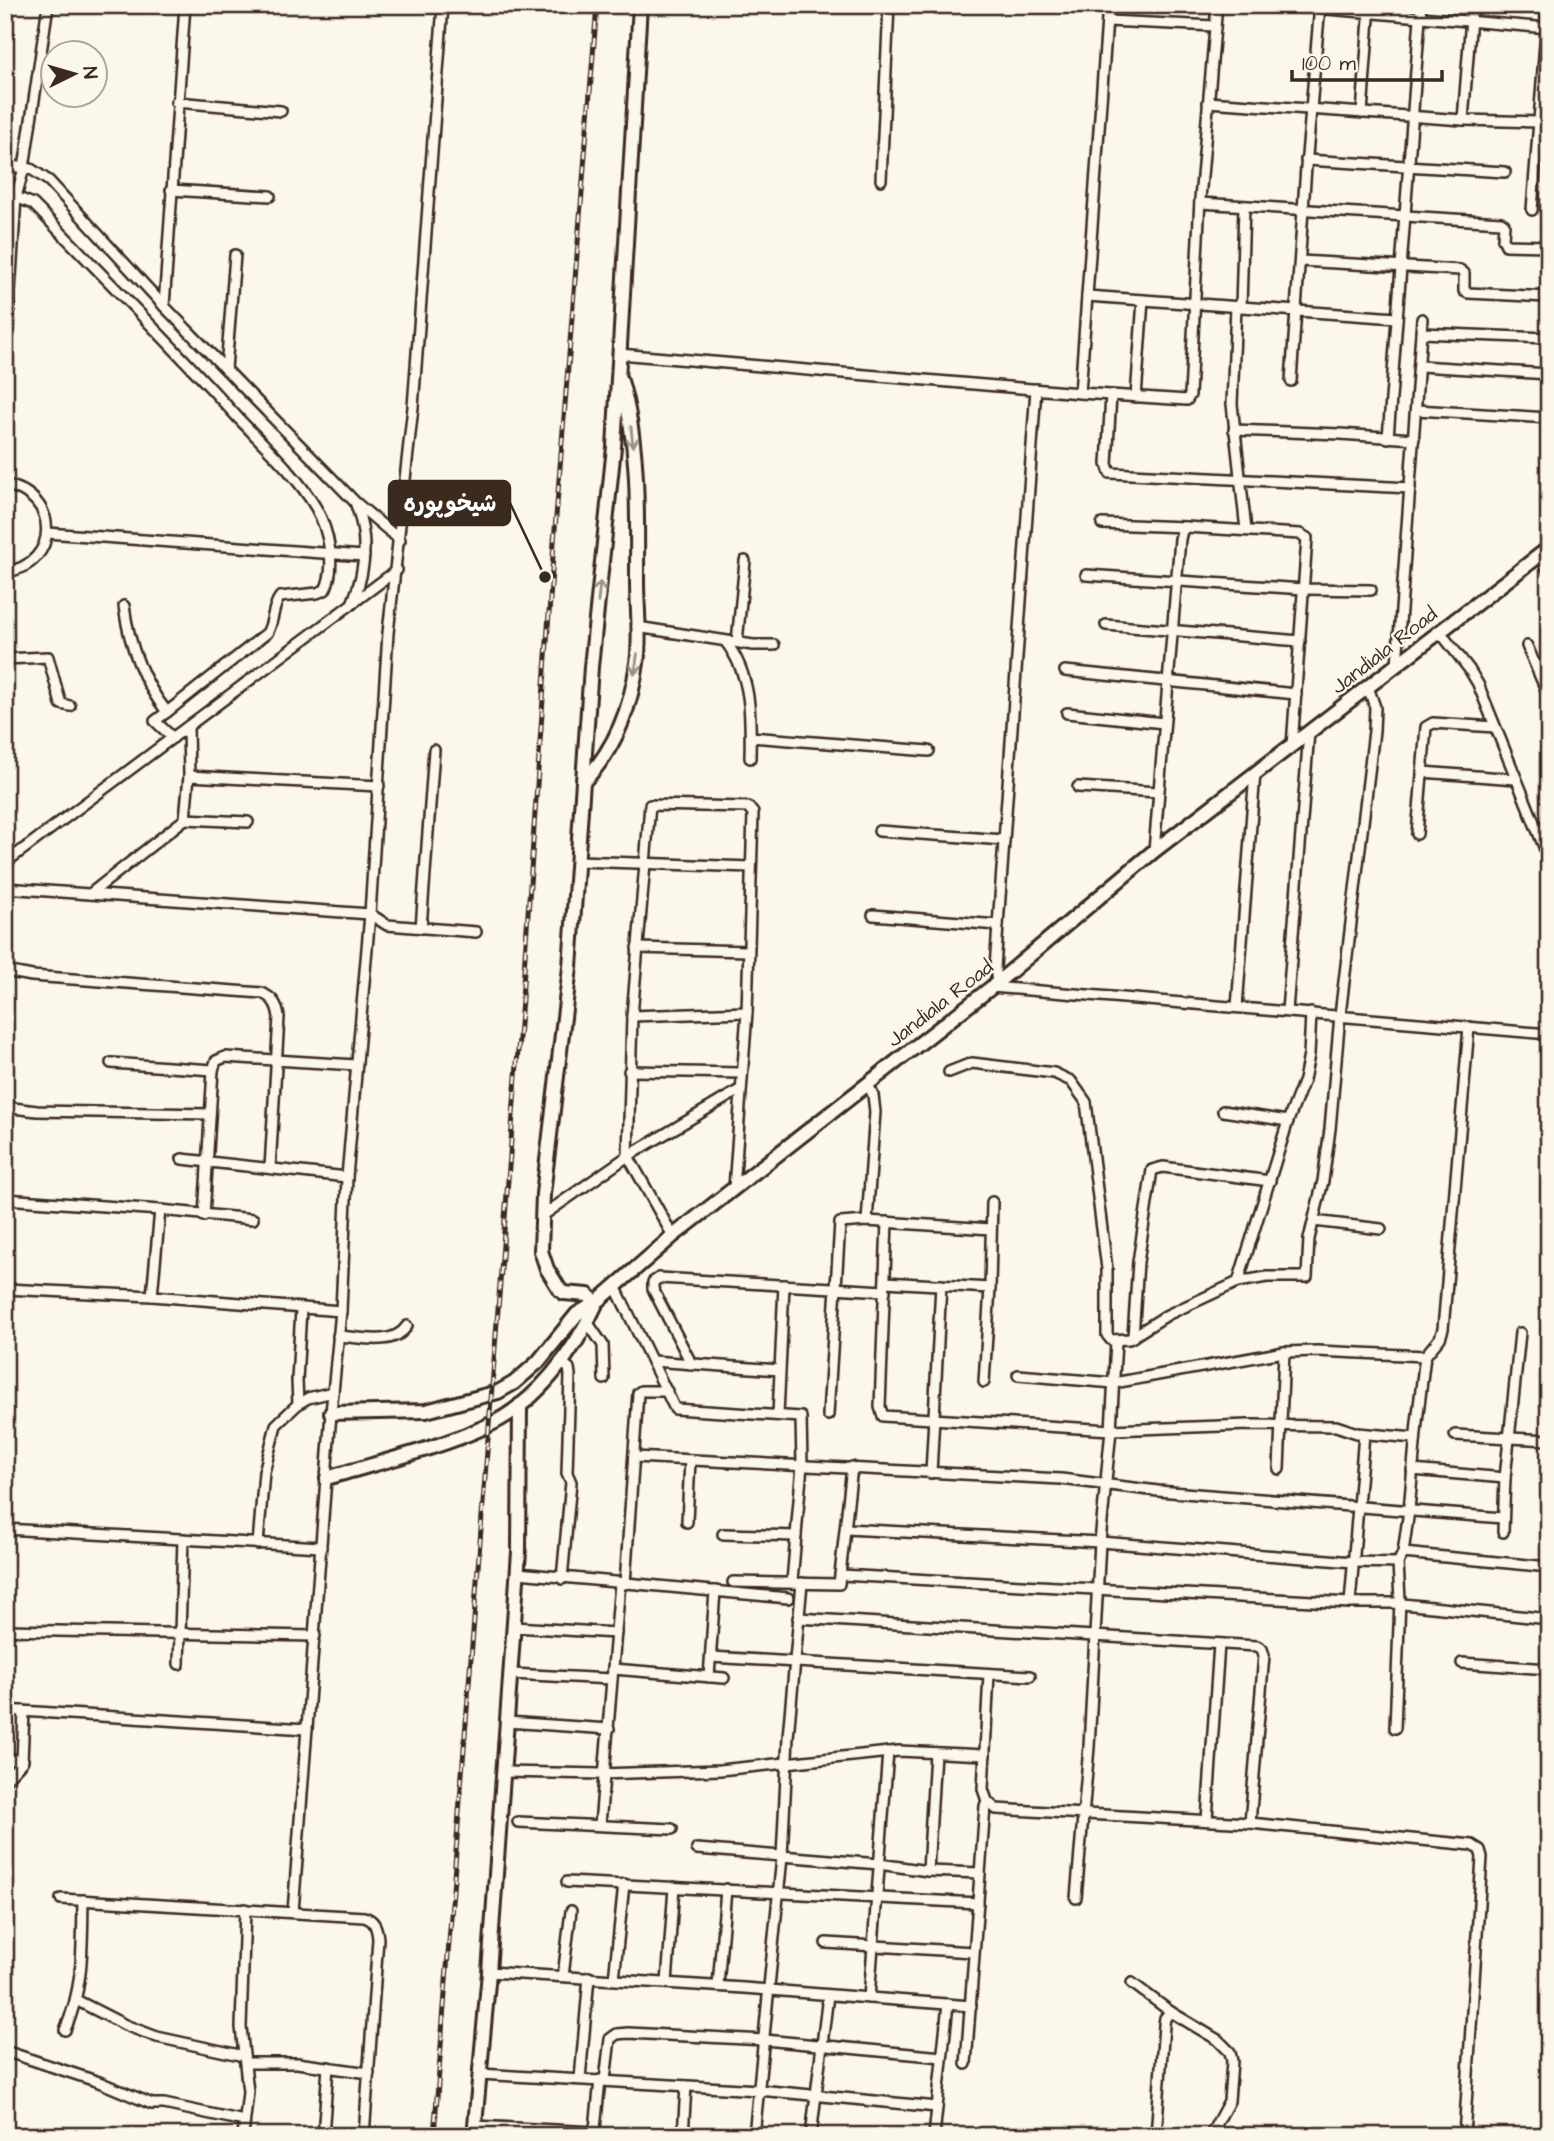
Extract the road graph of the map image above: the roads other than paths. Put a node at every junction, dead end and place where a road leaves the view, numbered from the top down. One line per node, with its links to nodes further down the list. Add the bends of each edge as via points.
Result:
1 (48, 5): 29 (street)
2 (185, 5): 18 (street)
3 (443, 5): 80 (street)
4 (640, 5): 56 (street)
5 (889, 5): 31 (street)
6 (1108, 5): 14 (street)
7 (1217, 5): 16 (street)
8 (1281, 5): 11 (street)
9 (1472, 5): 15 (street)
10 (1548, 5): 17 (street)
11 (1320, 7): 12 (street); 20 (street)
12 (1370, 8): 13 (street); 22 (street)
13 (1420, 10): 15 (street); 23 (street)
14 (1107, 21): 16 (street); 44 (street)
15 (1471, 22): 17 (street); 24 (street)
16 (1215, 26): 19 (street)
17 (1548, 27): 25 (street)
18 (176, 102): 21 (street); 32 (street)
19 (1209, 102): 20 (street); 35 (street)
20 (1311, 109): 22 (street); 26 (street)
21 (281, 111)
22 (1362, 113): 23 (street)
23 (1412, 117): 24 (street); 28 (street)
24 (1463, 120): 25 (street)
25 (1540, 122): 38 (street)
26 (1306, 160): 28 (street); 37 (street)
27 (5, 165): 29 (street)
28 (1409, 166): 30 (street); 39 (street)
29 (24, 168): 34 (street); 48 (street, via 49,181)
30 (1505, 172)
31 (881, 180)
32 (171, 190): 33 (street); 48 (street)
33 (270, 196)
34 (16, 197): 49 (street); 82 (street, via 40,211 291,474 324,524)
35 (1200, 203): 36 (street); 47 (street)
36 (1244, 206): 37 (street); 50 (street)
37 (1303, 210): 39 (street); 42 (street)
38 (1532, 210)
39 (1405, 217): 40 (street, via 1501,222 1506,245); 43 (street)
40 (1549, 246)
41 (235, 255): 58 (street)
42 (1300, 261): 43 (street); 51 (street)
43 (1401, 266): 45 (street, via 1460,270 1468,293); 52 (street)
44 (1087, 296): 46 (street); 64 (street)
45 (1549, 297)
46 (1143, 300): 47 (street); 66 (street)
47 (1195, 303): 50 (street); 66 (street, via 1189,398)
48 (164, 306): 58 (street)
49 (7, 307): 60 (street)
50 (1238, 307): 51 (street); 69 (street)
51 (1296, 311): 52 (street); 62 (street)
52 (1397, 318): 70 (street)
53 (1422, 319): 54 (street)
54 (1421, 333): 55 (street); 57 (street)
55 (1549, 338)
56 (619, 354): 59 (street); 63 (street)
57 (1420, 366): 61 (street); 67 (street)
58 (226, 369): 75 (street)
59 (618, 371): 95 (street, one-way to 95, via 629,409 637,482); 127 (street, one-way to 59)
60 (5, 373)
61 (1549, 374)
62 (1291, 381)
63 (1036, 389): 64 (street); 135 (street)
64 (1080, 393): 65 (street)
65 (1111, 395): 66 (street); 72 (street, via 1108,472)
66 (1136, 397)
67 (1416, 410): 68 (street); 71 (street)
68 (1549, 418)
69 (1234, 430): 70 (street); 72 (street)
70 (1388, 438): 71 (street)
71 (1414, 439): 74 (street)
72 (1240, 480): 74 (street); 78 (street)
73 (5, 485): 79 (street, via 33,496 44,513)
74 (1410, 488): 104 (street)
75 (355, 502): 80 (street); 83 (street, via 365,533)
76 (1102, 524): 77 (street)
77 (1186, 527): 78 (street); 89 (street, via 1180,539)
78 (1246, 530): 90 (street, via 1304,535 1308,547)
79 (47, 533): 82 (street); 87 (street, via 34,560)
80 (400, 540): 85 (street)
81 (1544, 551): 86 (street); 97 (street, Jandiala Road)
82 (329, 554): 83 (street); 111 (street, via 324,590 280,597 267,633)
83 (365, 556): 92 (street)
84 (745, 561): 100 (street)
85 (397, 570): 92 (street); 128 (street, via 388,633)
86 (1549, 571)
87 (5, 572)
88 (1086, 575): 89 (street)
89 (1176, 581): 90 (street); 96 (street)
90 (1304, 589): 91 (street); 99 (street)
91 (1371, 590)
92 (351, 605): 114 (street)
93 (124, 606): 111 (street, via 140,666)
94 (1106, 625): 96 (street)
95 (637, 627): 98 (street); 127 (street, one-way to 127, via 638,660 621,726 598,767)
96 (1171, 631): 99 (street); 106 (street)
97 (1440, 632): 104 (street, Jandiala Road); 115 (street, via 1469,668)
98 (725, 641): 100 (street); 117 (street, via 738,661 750,704)
99 (1300, 641): 108 (street)
100 (737, 642): 101 (street)
101 (774, 645)
102 (1527, 646): 109 (street)
103 (5, 659): 110 (street, via 48,657 61,704)
104 (1397, 665): 107 (street, Jandiala Road)
105 (1065, 671): 106 (street)
106 (1167, 681): 108 (street); 113 (street)
107 (1368, 687): 116 (street, Jandiala Road); 158 (street, via 1375,707 1374,731)
108 (1296, 694): 119 (street)
109 (1549, 697)
110 (71, 706)
111 (167, 712): 118 (street, via 155,721)
112 (1067, 713): 113 (street)
113 (1164, 723): 130 (street)
114 (188, 727): 118 (street); 125 (street)
115 (1495, 727): 123 (street, via 1428,725); 126 (street)
116 (1309, 732): 119 (street, Jandiala Road); 155 (street)
117 (751, 737): 121 (street); 122 (street)
118 (173, 738): 140 (street)
119 (1292, 746): 124 (street, Jandiala Road)
120 (434, 750): 148 (street)
121 (929, 751)
122 (750, 758)
123 (1422, 772): 126 (street); 134 (street)
124 (1255, 774): 137 (street, Jandiala Road); 154 (street)
125 (189, 776): 128 (street); 131 (street)
126 (1516, 779): 136 (street)
127 (583, 782): 139 (street)
128 (379, 786): 145 (street)
129 (1078, 787): 130 (street)
130 (1158, 792): 137 (street)
131 (185, 819): 132 (street); 144 (street)
132 (248, 822)
133 (879, 831): 135 (street)
134 (1417, 834)
135 (1004, 840): 147 (street)
136 (1545, 841): 138 (street)
137 (1154, 851): 153 (street, Jandiala Road)
138 (1549, 859)
139 (578, 862): 141 (street); 186 (street)
140 (5, 863)
141 (645, 865): 142 (street); 142 (street, via 650,805 750,807); 150 (street)
142 (751, 867): 151 (street)
143 (5, 888): 144 (street)
144 (90, 894): 145 (street)
145 (370, 914): 148 (street, via 387,925); 164 (street)
146 (873, 915): 147 (street)
147 (998, 925): 153 (street)
148 (421, 928): 149 (street)
149 (476, 932)
150 (637, 948): 151 (street); 159 (street)
151 (748, 951): 156 (street)
152 (5, 971): 162 (street, via 262,993 278,1008)
153 (995, 985): 154 (street); 169 (street, Jandiala Road)
154 (1237, 1007): 155 (street)
155 (1287, 1011): 157 (street)
156 (747, 1012): 159 (street); 168 (street)
157 (1311, 1013): 158 (street); 174 (street, via 1307,1066)
158 (1340, 1015): 160 (street); 189 (street, via 1326,1155)
159 (632, 1016): 166 (street)
160 (1469, 1027): 161 (street); 213 (street, via 1444,1329)
161 (1549, 1034)
162 (275, 1060): 164 (street); 165 (street, via 225,1057 216,1060); 178 (street)
163 (111, 1063): 165 (street)
164 (356, 1065): 179 (street)
165 (213, 1070): 173 (street)
166 (629, 1071): 168 (street); 175 (street)
167 (949, 1072): 211 (street, via 972,1063 1054,1073 1080,1091 1088,1105 1107,1269 1107,1335)
168 (742, 1073): 170 (street)
169 (868, 1084): 181 (street, Jandiala Road); 188 (street, via 875,1112)
170 (741, 1089): 175 (street); 181 (street)
171 (5, 1107): 173 (street)
172 (1223, 1111): 174 (street)
173 (210, 1114): 177 (street)
174 (1288, 1121): 180 (street)
175 (628, 1156): 186 (street); 193 (street)
176 (182, 1159): 177 (street)
177 (208, 1162): 178 (street); 185 (street)
178 (270, 1168): 179 (street)
179 (347, 1177): 205 (street)
180 (1270, 1181): 194 (street); 210 (street, via 1163,1167 1152,1170 1138,1262)
181 (734, 1188): 193 (street, Jandiala Road)
182 (5, 1199): 184 (street)
183 (992, 1202): 191 (street)
184 (160, 1210): 185 (street); 202 (street)
185 (204, 1216): 187 (street)
186 (542, 1216): 203 (street, via 541,1251 547,1269 564,1293 588,1295)
187 (253, 1219)
188 (867, 1221): 190 (street); 199 (street, via 839,1224)
189 (1314, 1221): 192 (street); 194 (street, via 1307,1277)
190 (887, 1222): 191 (street); 198 (street)
191 (991, 1229): 200 (street)
192 (1381, 1229)
193 (673, 1236): 197 (street, Jandiala Road)
194 (1238, 1282): 210 (street, via 1167,1315)
195 (784, 1285): 199 (street); 216 (street, via 655,1280 653,1289); 217 (street)
196 (941, 1285): 198 (street); 200 (street); 229 (street)
197 (615, 1286): 203 (street, Jandiala Road); 214 (street)
198 (885, 1286): 199 (street); 229 (street, via 881,1412 885,1417)
199 (835, 1288): 228 (street)
200 (990, 1288): 220 (street)
201 (5, 1289): 202 (street)
202 (152, 1296): 204 (street)
203 (597, 1303): 206 (street); 226 (street, Jandiala Road, via 577,1314 538,1362 498,1392 426,1411)
204 (300, 1309): 205 (street); 224 (street)
205 (341, 1311): 209 (street)
206 (588, 1323): 215 (street); 219 (street, via 603,1345)
207 (407, 1326): 209 (street, via 391,1339)
208 (1520, 1333): 234 (street)
209 (338, 1336): 223 (street)
210 (1133, 1337): 211 (street)
211 (1116, 1341): 221 (street)
212 (1284, 1352): 213 (street); 221 (street); 230 (street)
213 (1426, 1356): 235 (street)
214 (652, 1361): 216 (street); 222 (street)
215 (560, 1362): 225 (street); 266 (street, via 570,1375 570,1482)
216 (692, 1365): 217 (street)
217 (780, 1370): 227 (street)
218 (1018, 1375): 221 (street)
219 (604, 1379)
220 (985, 1382)
221 (1114, 1383): 231 (street)
222 (667, 1391): 227 (street, via 677,1410); 237 (street, via 638,1393)
223 (333, 1392): 224 (street); 226 (street)
224 (298, 1404): 258 (street, via 276,1425 264,1472)
225 (520, 1405): 244 (street, via 488,1426); 264 (street)
226 (331, 1413): 244 (street)
227 (778, 1415): 239 (street, via 801,1417)
228 (828, 1415)
229 (934, 1419): 231 (street); 243 (street)
230 (1281, 1427): 231 (street); 232 (street, via 1336,1426); 241 (street)
231 (1111, 1430): 246 (street)
232 (1364, 1434): 235 (street); 247 (street)
233 (1455, 1435): 234 (street)
234 (1509, 1437): 236 (street); 245 (street)
235 (1415, 1438): 242 (street)
236 (1549, 1440)
237 (634, 1457): 238 (street); 268 (street)
238 (690, 1460): 239 (street); 250 (street)
239 (802, 1465): 240 (street); 255 (street)
240 (852, 1467): 243 (street); 251 (street)
241 (1279, 1469)
242 (1412, 1470): 245 (street); 248 (street)
243 (931, 1473): 246 (street)
244 (327, 1478): 259 (street)
245 (1505, 1478): 249 (street)
246 (1106, 1485): 247 (street); 257 (street)
247 (1359, 1506): 248 (street); 261 (street)
248 (1409, 1510): 249 (street); 260 (street)
249 (1503, 1518): 253 (street)
250 (687, 1522)
251 (846, 1529): 257 (street); 265 (street)
252 (5, 1530): 256 (street)
253 (1503, 1532)
254 (723, 1534): 255 (street)
255 (796, 1536): 269 (street)
256 (183, 1539): 258 (street); 279 (street)
257 (1100, 1542): 261 (street); 270 (street)
258 (258, 1544): 259 (street)
259 (321, 1547): 281 (street)
260 (1403, 1553): 262 (street); 263 (street)
261 (1354, 1562): 262 (street); 273 (street)
262 (1398, 1563): 274 (street)
263 (1549, 1567)
264 (518, 1573): 266 (street); 277 (street)
265 (841, 1575): 269 (street, via 836,1584); 270 (street)
266 (562, 1579): 268 (street)
267 (733, 1582): 269 (street)
268 (623, 1583): 271 (street); 280 (street)
269 (797, 1583): 275 (street)
270 (1099, 1589): 273 (street); 282 (street)
271 (715, 1591): 272 (street); 284 (street)
272 (788, 1598)
273 (1350, 1604): 274 (street)
274 (1399, 1604): 276 (street); 299 (street)
275 (798, 1618): 282 (street); 285 (street)
276 (1549, 1619)
277 (514, 1627): 280 (street); 289 (street)
278 (5, 1630): 279 (street)
279 (178, 1632): 281 (street); 286 (street)
280 (616, 1633): 290 (street)
281 (315, 1636): 300 (street)
282 (1096, 1636): 283 (street); 311 (street)
283 (1219, 1644): 312 (street); 314 (street, via 1257,1646 1264,1655)
284 (710, 1657): 285 (street); 293 (street)
285 (795, 1662): 291 (street); 306 (street)
286 (179, 1664)
287 (1462, 1664): 288 (street)
288 (1549, 1670)
289 (511, 1674): 290 (street); 297 (street)
290 (613, 1674): 293 (street); 298 (street)
291 (989, 1674): 292 (street); 303 (street)
292 (1030, 1676)
293 (709, 1677): 294 (street)
294 (724, 1678)
295 (5, 1710): 296 (street)
296 (24, 1711): 300 (street); 305 (street)
297 (507, 1722): 298 (street); 307 (street)
298 (609, 1728): 308 (street)
299 (1395, 1728)
300 (307, 1729): 334 (street)
301 (888, 1752): 302 (street); 306 (street); 319 (street)
302 (935, 1753): 303 (street); 320 (street)
303 (985, 1755): 310 (street)
304 (5, 1759): 305 (street)
305 (23, 1760): 309 (street)
306 (787, 1761): 308 (street, via 720,1770); 318 (street)
307 (504, 1772): 308 (street); 338 (street)
308 (605, 1774): 315 (street)
309 (5, 1780)
310 (987, 1801): 311 (street, via 1001,1811); 321 (street)
311 (1083, 1814): 312 (street); 328 (street)
312 (1207, 1820): 314 (street)
313 (518, 1822): 315 (street)
314 (1250, 1823): 381 (street, via 1472,1845 1480,1850)
315 (600, 1825): 316 (street)
316 (672, 1829)
317 (697, 1849): 318 (street)
318 (782, 1857): 319 (street); 326 (street)
319 (879, 1864): 320 (street); 327 (street)
320 (928, 1871): 321 (street)
321 (980, 1873): 331 (street)
322 (567, 1882): 323 (street)
323 (624, 1884): 324 (street); 341 (street)
324 (674, 1886): 325 (street); 342 (street)
325 (726, 1889): 326 (street); 344 (street)
326 (779, 1892): 327 (street); 345 (street)
327 (877, 1897): 331 (street); 336 (street)
328 (1076, 1898)
329 (61, 1899): 330 (street)
330 (83, 1900): 332 (street); 348 (street)
331 (978, 1903): 337 (street)
332 (245, 1909): 334 (street); 357 (street, via 241,2011)
333 (571, 1911): 339 (street)
334 (293, 1912): 360 (street, via 363,1916 376,1926)
335 (826, 1943): 336 (street)
336 (873, 1947): 337 (street); 347 (street)
337 (973, 1952): 350 (street)
338 (489, 1972): 339 (street); 361 (street)
339 (562, 1976): 340 (street)
340 (589, 1977): 341 (street); 362 (street)
341 (614, 1979): 342 (street)
342 (667, 1983): 344 (street)
343 (1132, 1983): 351 (street)
344 (718, 1986): 345 (street)
345 (770, 1991): 346 (street); 353 (street)
346 (828, 1995): 347 (street); 354 (street)
347 (869, 1998): 349 (street)
348 (76, 2000): 352 (street); 357 (street, via 136,2029)
349 (948, 2004): 350 (street); 356 (street)
350 (971, 2006): 358 (street)
351 (1171, 2012): 379 (street, via 1164,2025); 380 (street, via 1230,2052 1229,2101)
352 (65, 2030)
353 (765, 2040): 354 (street); 363 (street, via 617,2034 610,2039); 365 (street)
354 (822, 2046): 356 (street); 366 (street)
355 (5, 2050): 368 (street, via 152,2104)
356 (942, 2057): 367 (street)
357 (245, 2059): 359 (street); 368 (street, via 248,2092)
358 (965, 2064)
359 (328, 2067): 360 (street); 373 (street)
360 (369, 2073): 374 (street)
361 (480, 2074): 362 (street); 369 (street)
362 (580, 2079): 363 (street)
363 (603, 2080): 364 (street); 370 (street)
364 (686, 2086): 365 (street); 375 (street)
365 (759, 2090): 366 (street); 376 (street)
366 (816, 2095): 367 (street); 377 (street)
367 (937, 2107): 378 (street)
368 (244, 2121): 372 (street)
369 (474, 2131): 370 (street)
370 (597, 2134)
371 (1549, 2134): 382 (street)
372 (243, 2136)
373 (323, 2136)
374 (364, 2136)
375 (683, 2136)
376 (754, 2136)
377 (811, 2136)
378 (934, 2136)
379 (1156, 2136)
380 (1210, 2136)
381 (1464, 2136)
382 (1542, 2136)

